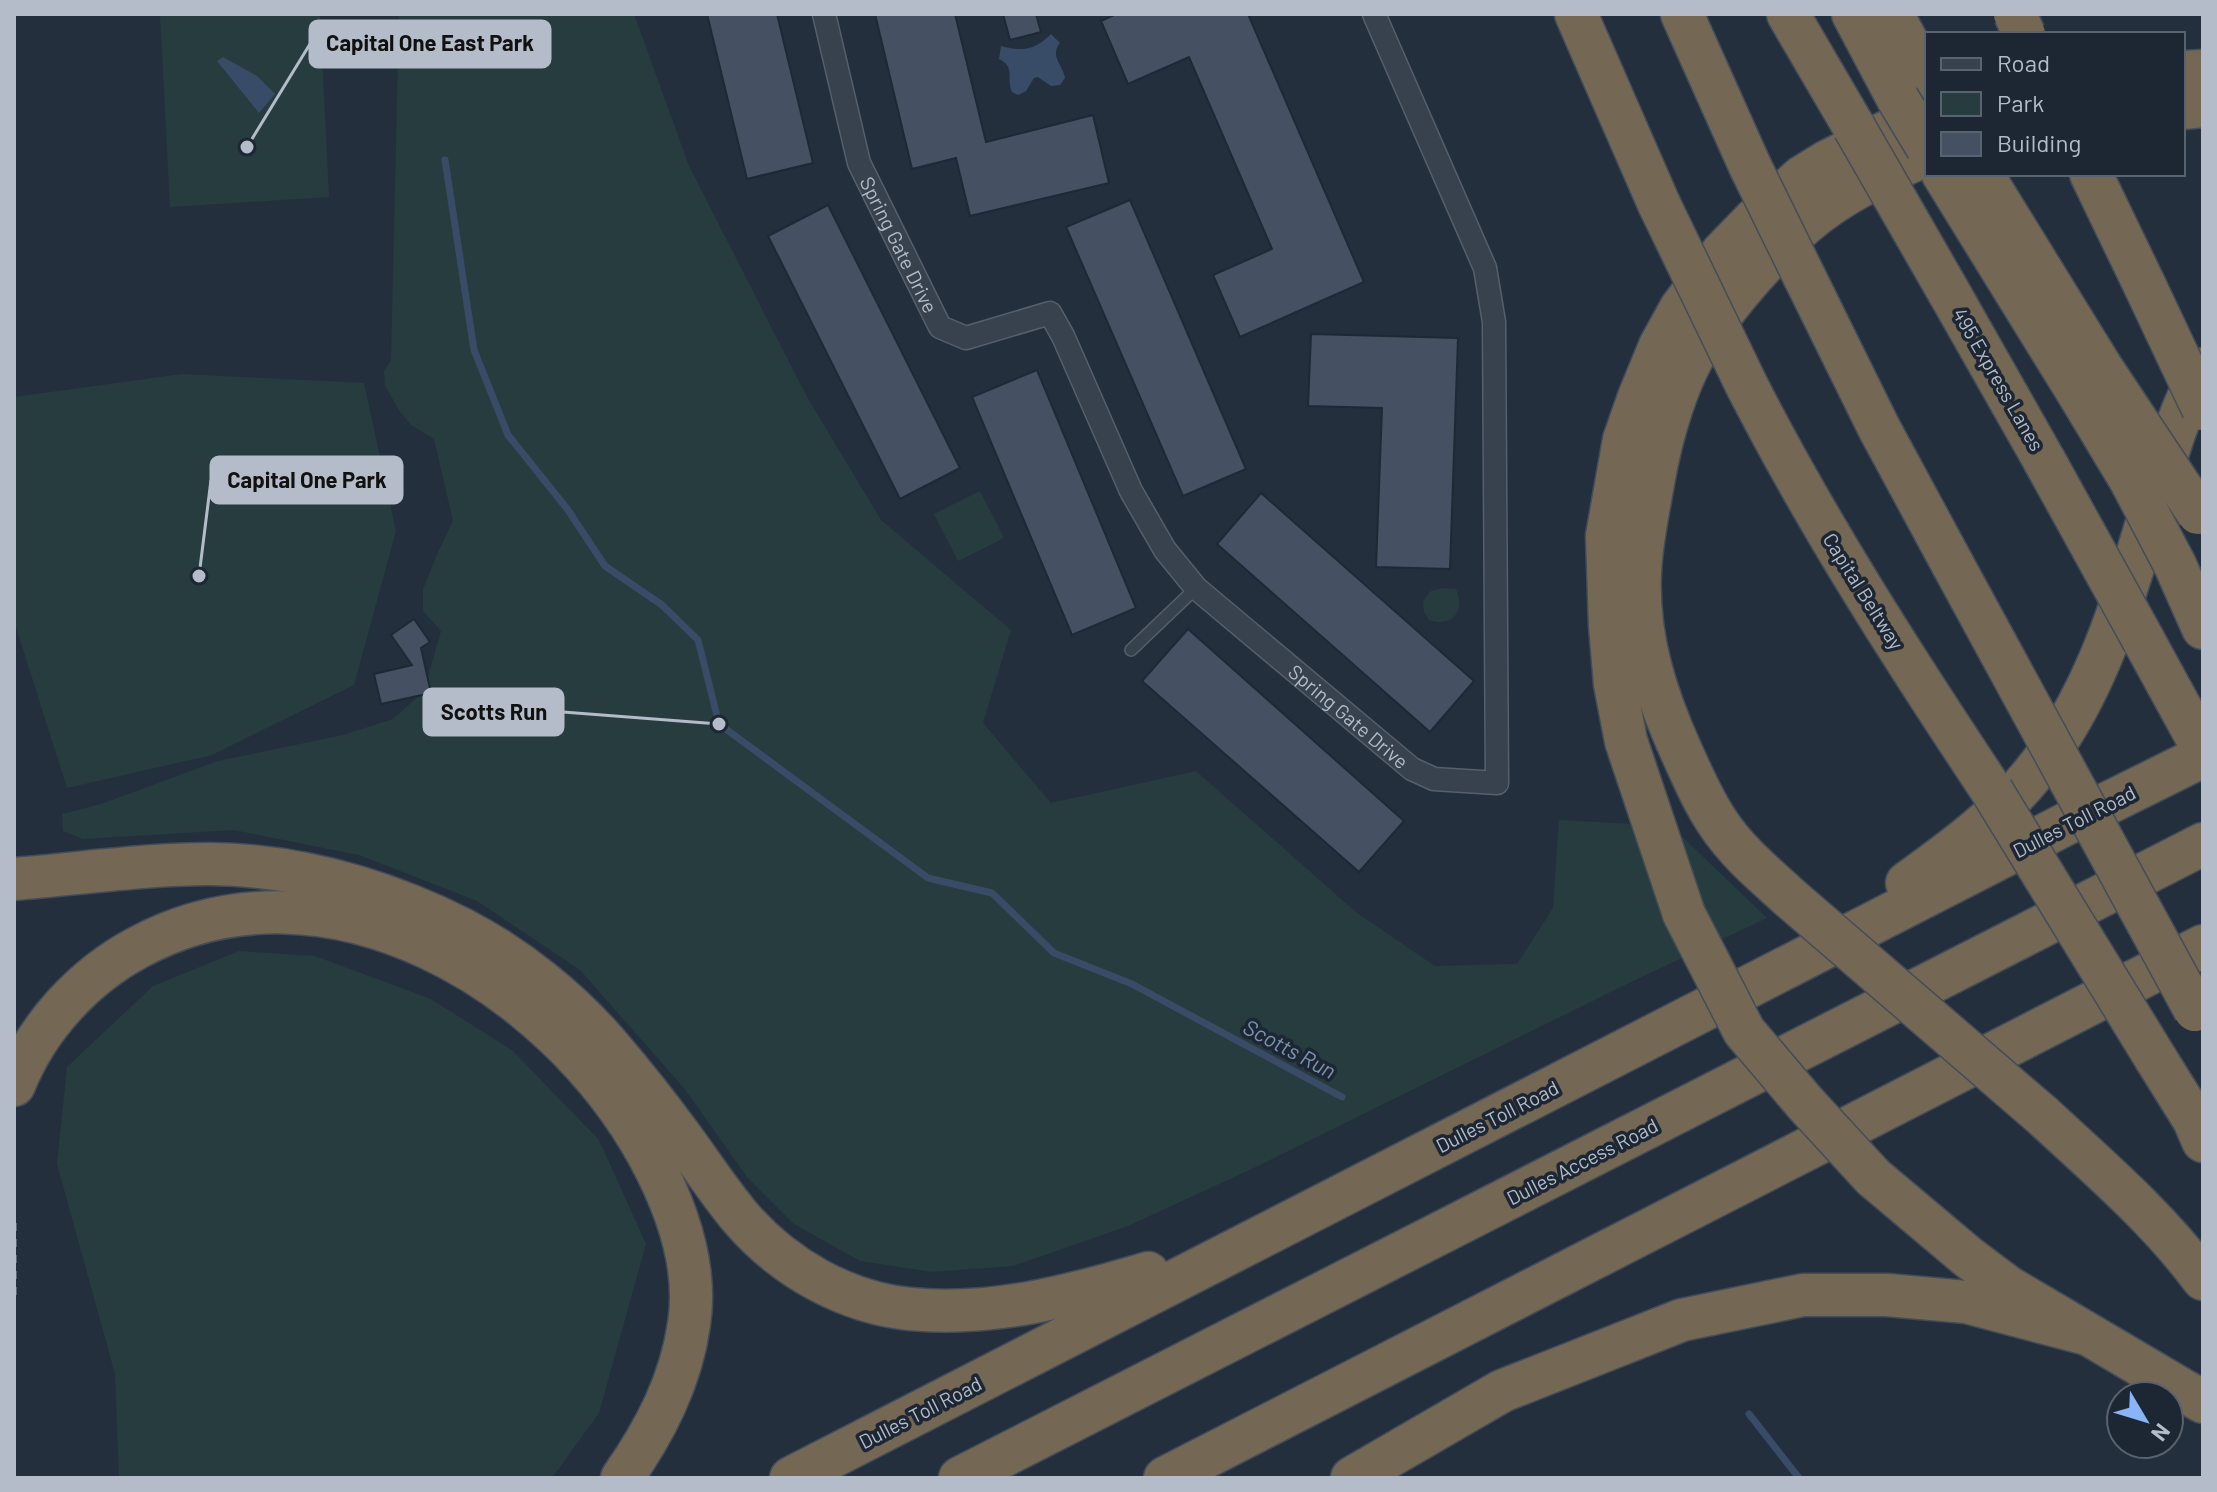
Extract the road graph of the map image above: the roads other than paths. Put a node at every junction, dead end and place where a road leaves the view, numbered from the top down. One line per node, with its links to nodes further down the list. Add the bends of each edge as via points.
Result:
1 (824, 14): 21 (street, Spring Gate Drive, via 859,163 940,327 966,338 1050,313 1131,491 1165,550)
2 (1374, 14): 21 (street, Spring Gate Drive, via 1485,268 1490,295 1497,783 1434,779 1412,769)
3 (1576, 14): 31 (highway, Capital Beltway, bridge, via 1659,204 1815,513)
4 (1788, 14): 24 (highway, 495 Express Lanes, bridge, via 2044,460)
5 (1853, 14): 10 (highway)
6 (1892, 14): 10 (highway)
7 (1999, 14): 9 (highway)
8 (1683, 15): 29 (highway, bridge, via 1750,166 1879,428)
9 (2028, 32)
10 (1917, 97): 11 (highway, bridge); 34 (highway, bridge, via 1802,177 1755,219 1722,253 1660,346 1624,440 1607,536 1615,684 1626,741 1684,914 1744,1031 1873,1177 2008,1287)
11 (1925, 137)
12 (1925, 156): 33 (highway, bridge, via 1856,188 1807,222 1755,274 1693,359 1667,421 1640,573 1641,616 1655,688 1701,796 1739,850 2042,1115 2132,1200)
13 (1945, 176): 16 (highway)
14 (1982, 176): 16 (highway)
15 (2100, 192): 19 (highway, bridge)
16 (1993, 227): 18 (highway)
17 (2203, 369): 28 (highway, via 2172,438 2101,656 2045,759 1965,840)
18 (2090, 382): 20 (highway, bridge); 22 (highway, bridge, via 2131,481)
19 (2203, 409)
20 (2200, 516)
21 (1196, 588): 23 (lane)
22 (2203, 628)
23 (1131, 650)
24 (2198, 742): 28 (highway, Dulles Toll Road, via 2068,823)
25 (2203, 844): 38 (highway, Dulles Access Road)
26 (19, 877): 32 (highway, via 210,864 256,867 352,885 463,930 505,955 582,1017 760,1238 791,1264 864,1299 946,1312 1048,1300 1154,1271)
27 (2203, 946): 39 (highway)
28 (1756, 984): 32 (highway, Dulles Toll Road)
29 (2199, 1017)
30 (14, 1085): 36 (highway, via 37,1040 91,978 151,940 204,920 281,911 340,918 414,941 486,982 547,1028 599,1082 641,1142 680,1230 691,1307 682,1361 669,1399)
31 (2200, 1129)
32 (1328, 1203): 37 (highway, Dulles Toll Road)
33 (2203, 1279)
34 (2087, 1334): 35 (highway); 40 (highway, via 1966,1302 1803,1295 1682,1320 1502,1391)
35 (2203, 1402)
36 (622, 1478)
37 (791, 1478)
38 (960, 1478)
39 (1165, 1478)
40 (1352, 1478)

